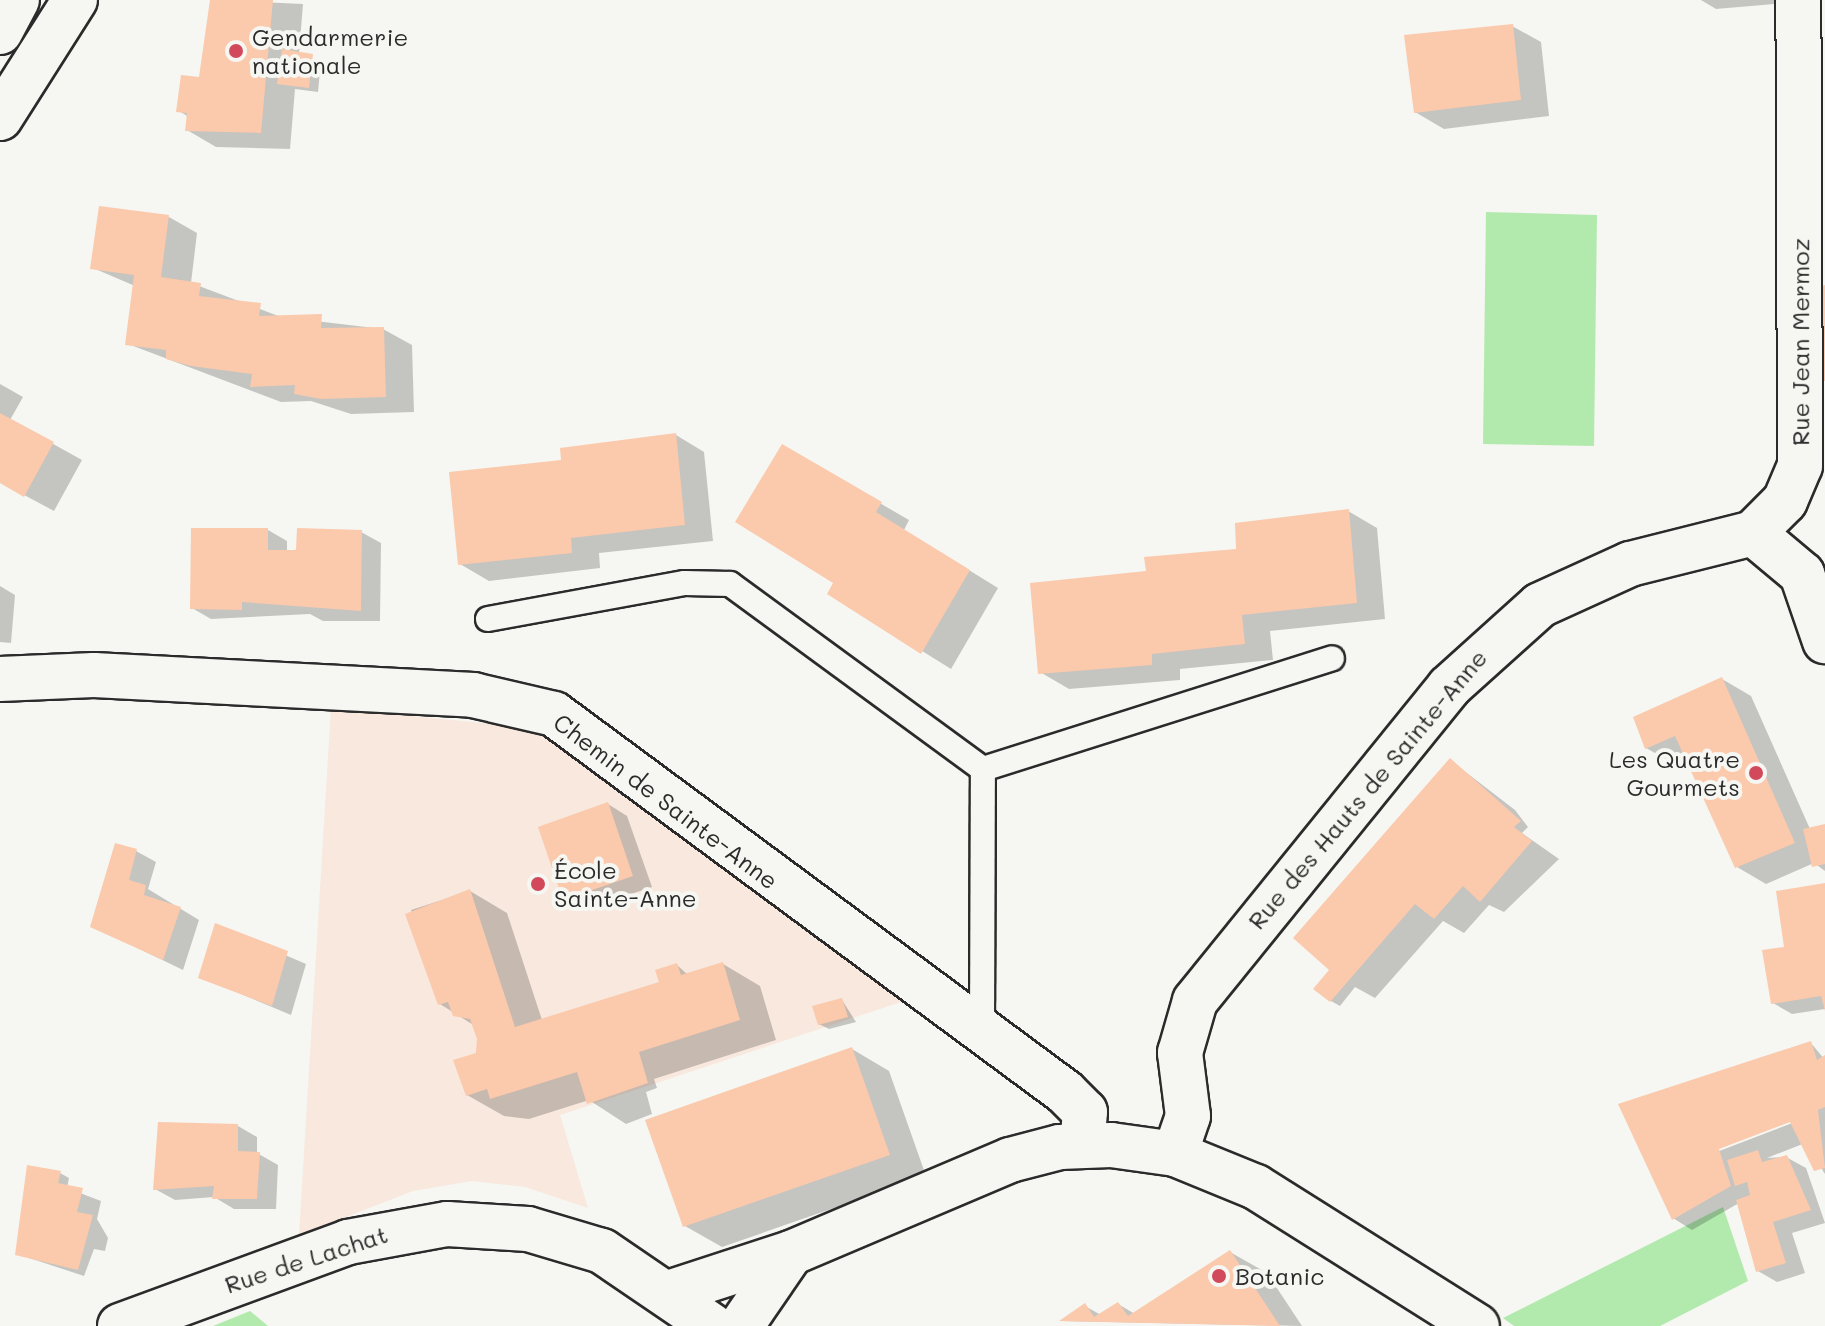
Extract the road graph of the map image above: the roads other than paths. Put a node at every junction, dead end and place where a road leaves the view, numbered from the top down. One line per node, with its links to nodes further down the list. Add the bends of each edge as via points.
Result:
1 (17, 0): 4 (street)
2 (75, 0): 5 (street)
3 (1798, 0): 6 (street, Rue Jean Mermoz, via 1800,466 1779,512)
4 (0, 32)
5 (0, 118)
6 (1753, 533): 8 (street, via 1802,574); 14 (street, Rue des Hauts de Sainte-Anne, via 1578,584 1512,625 1449,687 1195,1001 1180,1053 1188,1116)
7 (488, 619): 11 (lane, via 685,583 730,584)
8 (1825, 641)
9 (1332, 658): 11 (lane)
10 (0, 679): 12 (street, Chemin de Sainte-Anne, via 94,675 529,703 577,729 784,891)
11 (983, 769): 12 (lane)
12 (982, 1030): 13 (street, Chemin de Sainte-Anne, via 1079,1104)
13 (1082, 1145): 14 (street); 15 (street, via 1010,1160)
14 (1175, 1154): 20 (street, via 1305,1214)
15 (791, 1253): 16 (street); 19 (street)
16 (671, 1292): 17 (street, Rue de Lachat, via 568,1239 447,1224 348,1242); 18 (street, Rue de Lachat)
17 (120, 1326)
18 (712, 1326)
19 (741, 1326)
20 (1477, 1326)

